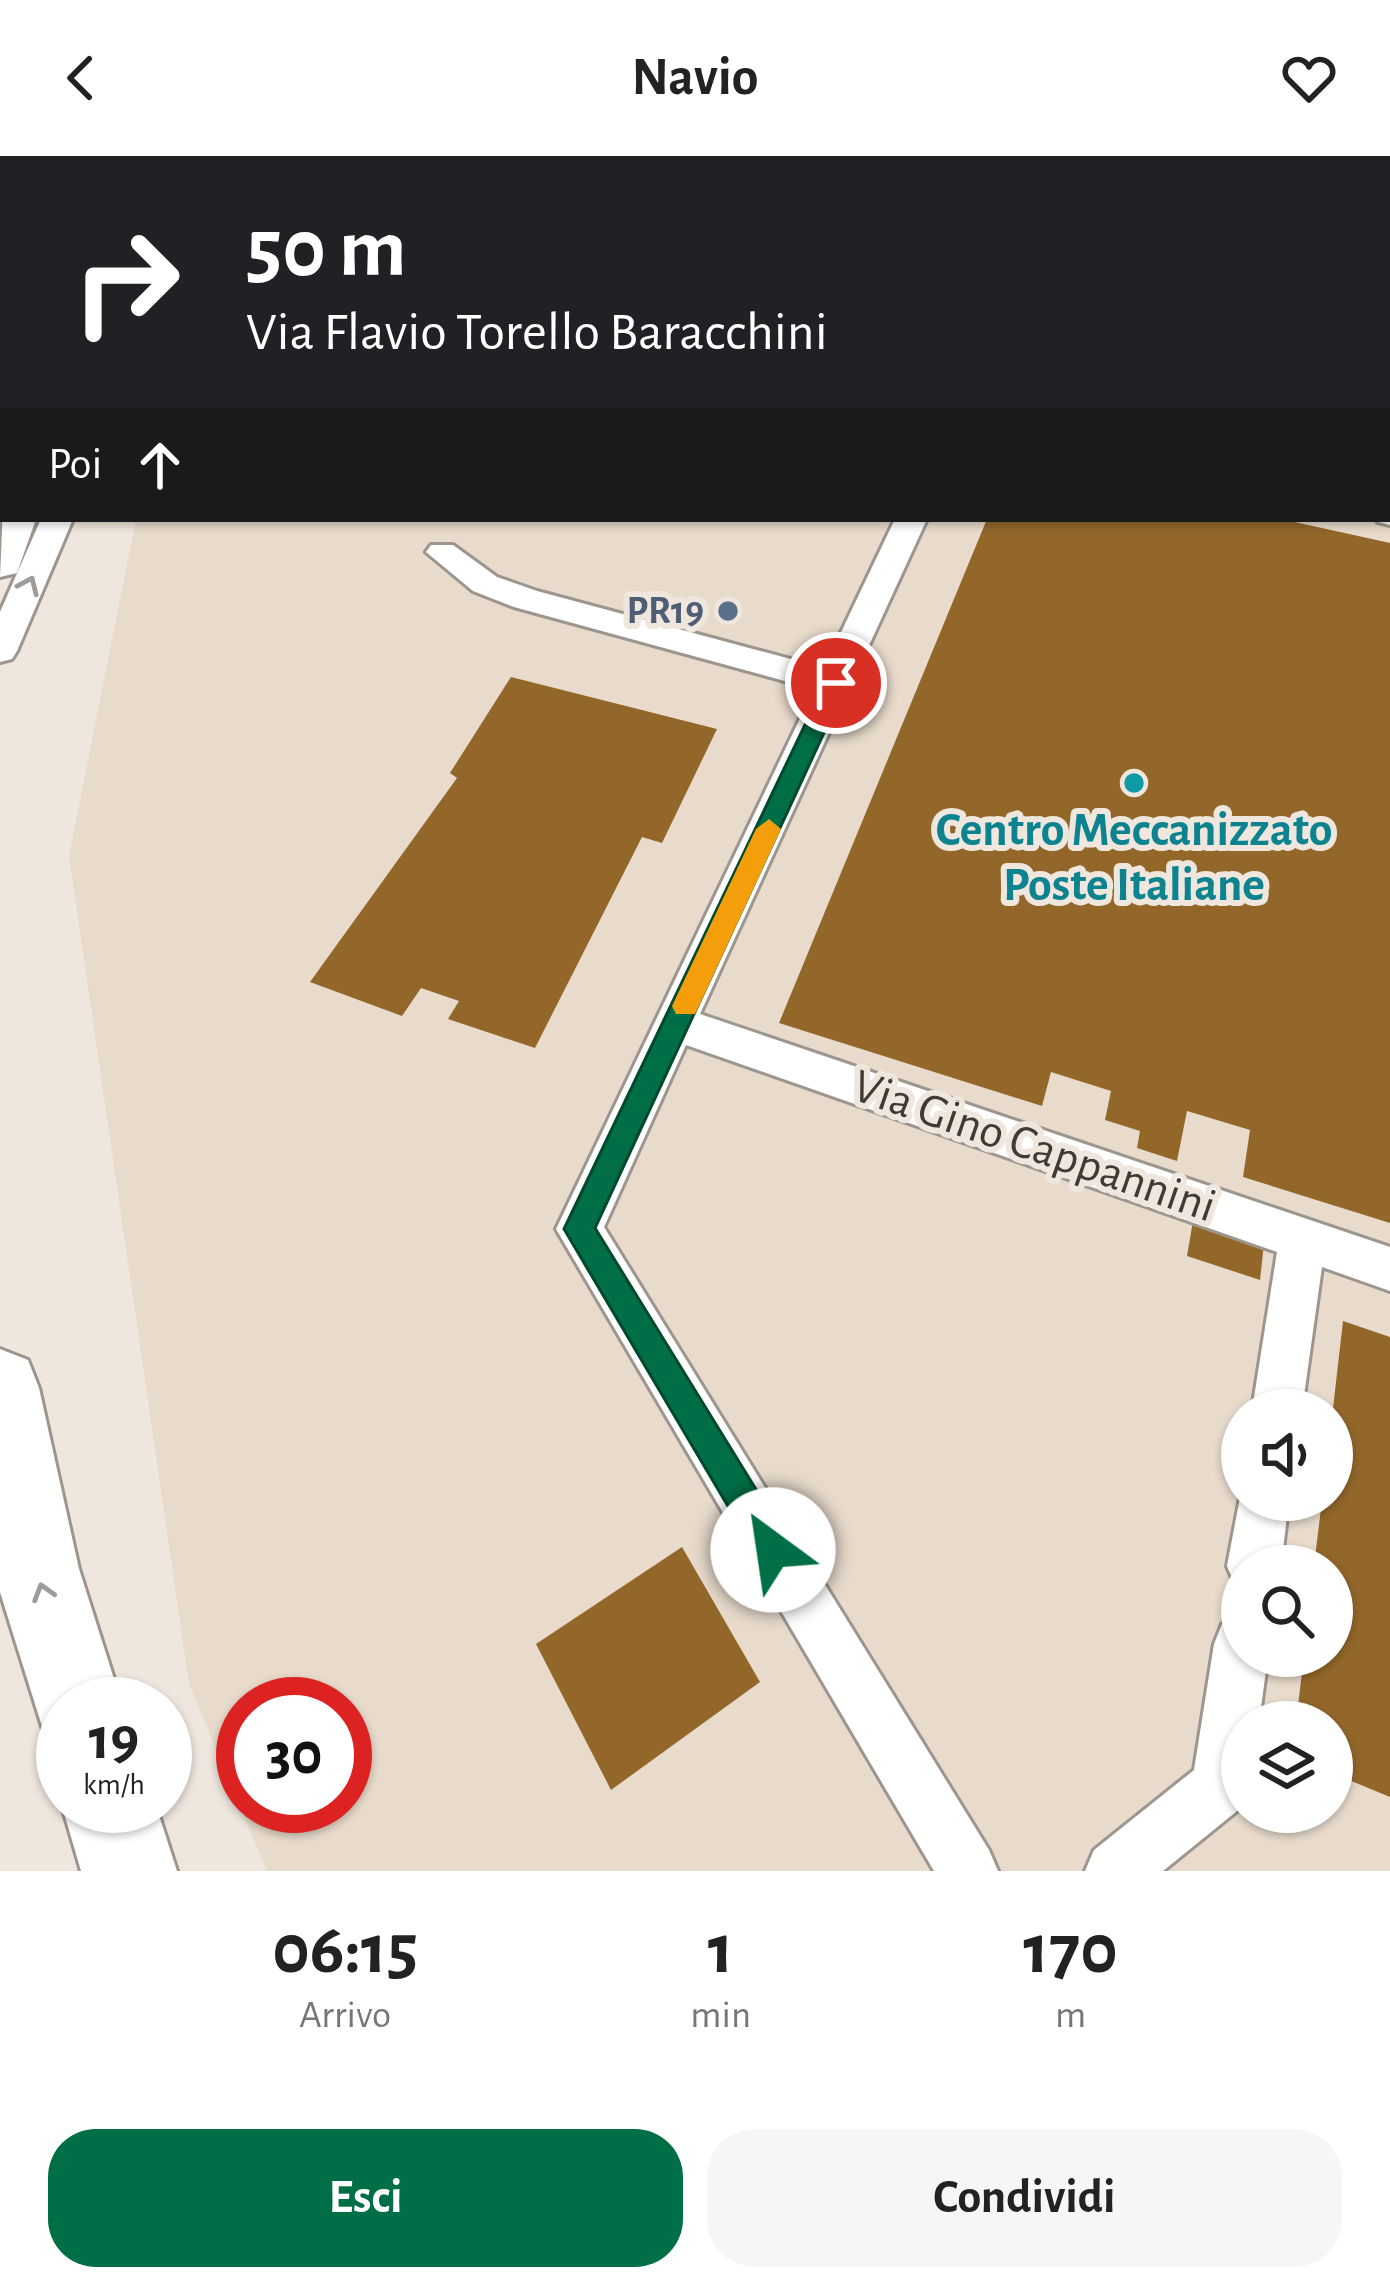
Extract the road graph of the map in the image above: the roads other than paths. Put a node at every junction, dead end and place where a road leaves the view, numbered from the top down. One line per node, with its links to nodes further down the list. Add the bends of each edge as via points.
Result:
1 (12, 522): 5 (main road)
2 (56, 522): 6 (street, one-way to 2)
3 (910, 522): 7 (street)
4 (442, 552): 7 (street, via 485,584 526,599)
5 (0, 562)
6 (0, 651)
7 (836, 683): 8 (street)
8 (677, 1024): 9 (street, Via Gino Cappannini); 17 (street, via 579,1229)
9 (1302, 1239): 10 (street, Via Gino Cappannini); 12 (street)
10 (1390, 1269)
11 (0, 1388): 13 (highway, one-way to 11, via 36,1569)
12 (1280, 1389)
13 (69, 1677)
14 (1237, 1677): 18 (street, via 1221,1786)
15 (117, 1833): 16 (highway)
16 (129, 1871)
17 (968, 1871)
18 (1115, 1871)

